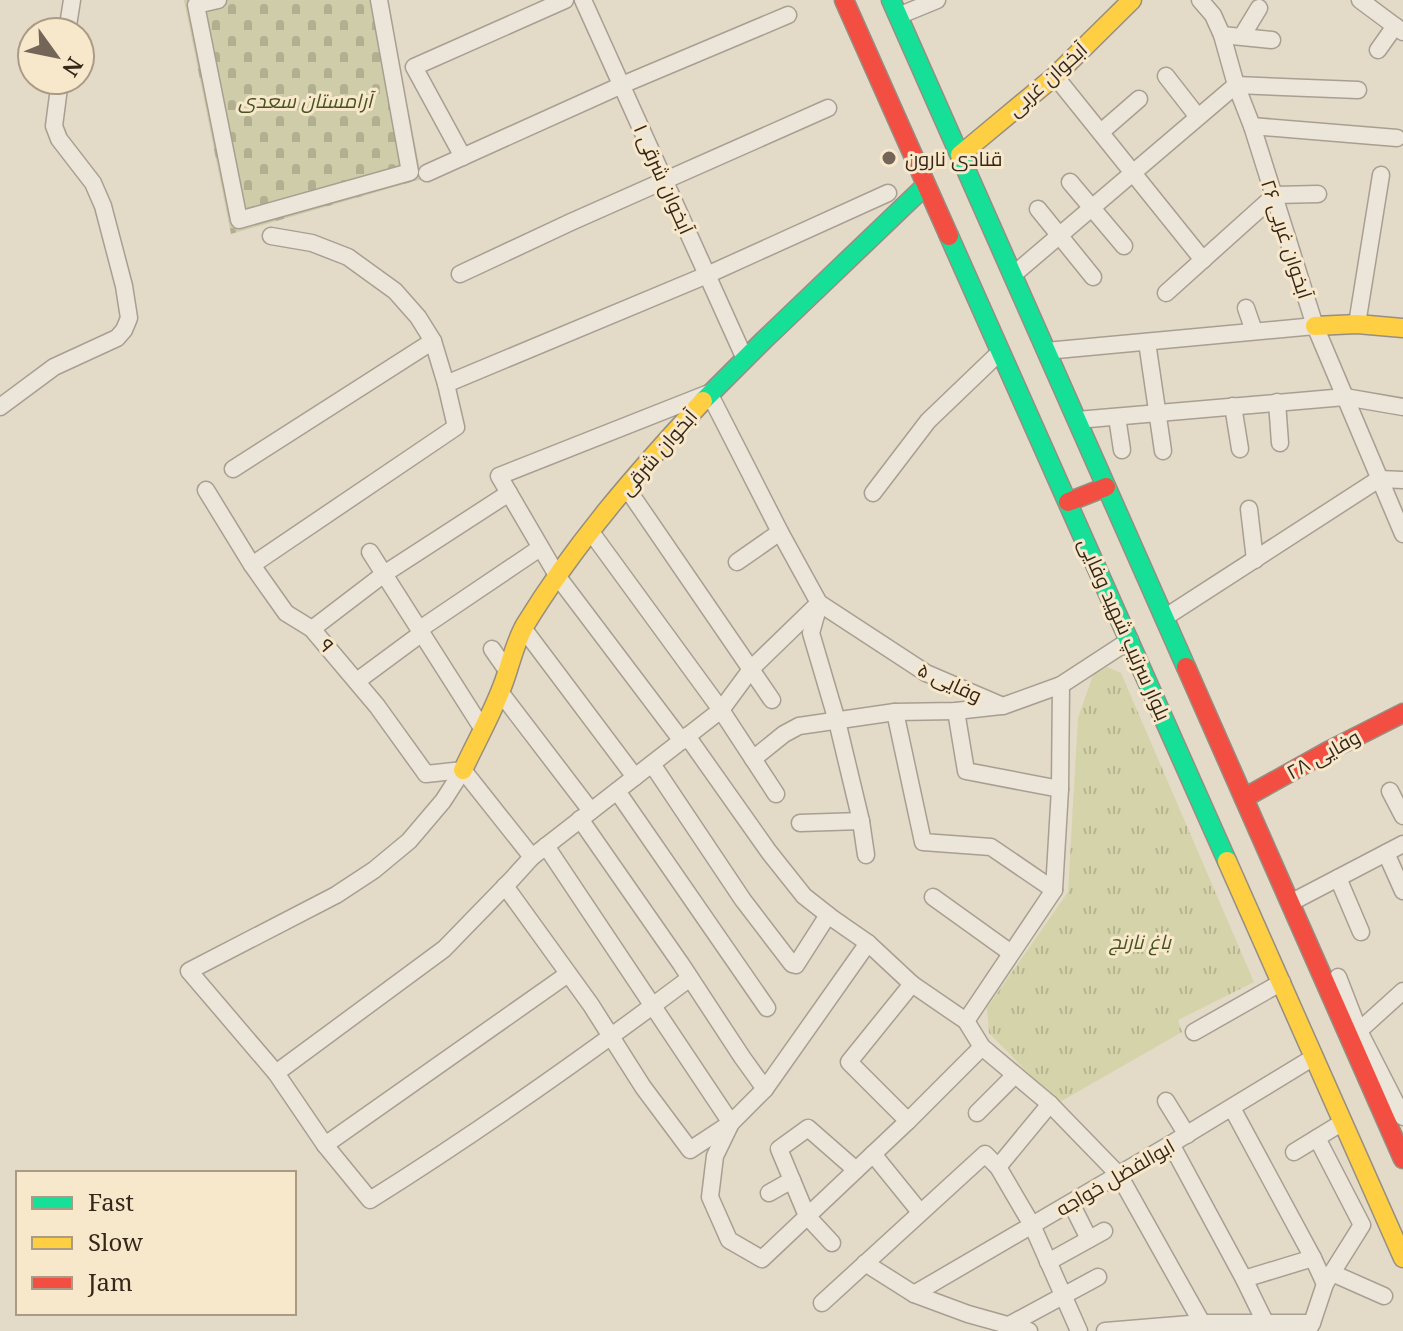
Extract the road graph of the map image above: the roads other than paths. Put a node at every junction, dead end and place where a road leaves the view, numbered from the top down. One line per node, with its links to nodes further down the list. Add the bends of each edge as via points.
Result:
1 (218, 0): 2 (street, via 196,5 239,220 410,172)
2 (379, 0)
3 (565, 0): 31 (street, via 414,67)
4 (583, 0): 20 (street, آبخوان شرقی ۱)
5 (844, 0): 37 (main road, بلوار سرتیپ شهید وفایی)
6 (937, 0): 10 (street)
7 (1132, 0): 18 (main road, آبخوان غربی)
8 (1200, 0): 14 (street, آبخوان غربی ۲۶)
9 (1360, 0): 13 (street)
10 (895, 8): 30 (main road, بلوار سرتیپ شهید وفایی)
11 (1259, 8): 15 (street)
12 (788, 15): 20 (street)
13 (1399, 29): 17 (street)
14 (1222, 35): 15 (street); 21 (street, آبخوان غربی ۲۶)
15 (1242, 36): 16 (street)
16 (1272, 40)
17 (1378, 50)
18 (1055, 76): 28 (street); 30 (main road, آبخوان غربی)
19 (1166, 76): 26 (street)
20 (622, 85): 31 (street); 35 (street, آبخوان شرقی ۱)
21 (1236, 85): 22 (street); 26 (street); 27 (street, آبخوان غربی ۲۶)
22 (1358, 90)
23 (58, 96): 67 (street, via 54,126 103,206 129,318 117,338 54,367)
24 (1139, 99): 28 (street)
25 (828, 108): 35 (street)
26 (1198, 117): 33 (street)
27 (1252, 126): 29 (street); 40 (street, آبخوان غربی ۲۶)
28 (1101, 132): 33 (street)
29 (1397, 138)
30 (960, 155): 49 (main road, بلوار سرتیپ شهید وفایی)
31 (463, 157): 32 (street)
32 (427, 173)
33 (1134, 173): 41 (street); 46 (street)
34 (1381, 175): 53 (street)
35 (665, 181): 47 (street); 48 (street, آبخوان شرقی ۱)
36 (1070, 182): 41 (street)
37 (925, 186): 59 (main road, بلوار سرتیپ شهید وفایی); 61 (main road, آبخوان شرقی)
38 (888, 193): 48 (street)
39 (1318, 194): 40 (street)
40 (1275, 195): 46 (street); 54 (street, آبخوان غربی ۲۶)
41 (1092, 208): 43 (street); 45 (street)
42 (1038, 209): 43 (street)
43 (1060, 235): 49 (street); 50 (street)
44 (271, 236): 57 (street, via 312,243 348,257 395,291)
45 (1124, 246)
46 (1203, 260): 51 (street)
47 (460, 274)
48 (707, 275): 61 (street, آبخوان شرقی ۱); 62 (street)
49 (1013, 275): 60 (main road, بلوار سرتیپ شهید وفایی)
50 (1093, 277)
51 (1166, 293)
52 (1246, 308): 56 (street)
53 (1357, 324): 54 (main road); 55 (main road)
54 (1315, 326): 56 (street); 64 (street, آبخوان غربی ۲۶)
55 (1403, 328)
56 (1254, 331): 58 (street)
57 (433, 341): 62 (street); 76 (street)
58 (1147, 342): 60 (street); 69 (street)
59 (1001, 351): 83 (street, via 928,421); 84 (main road, بلوار سرتیپ شهید وفایی)
60 (1046, 351): 71 (main road, بلوار سرتیپ شهید وفایی)
61 (745, 359): 63 (main road, آبخوان شرقی)
62 (446, 384): 93 (street, via 456,427)
63 (709, 393): 79 (main road, آبخوان شرقی); 82 (street, via 499,476); 87 (street)
64 (1345, 397): 65 (street); 68 (street); 77 (street, آبخوان غربی ۲۶)
65 (1277, 402): 66 (street); 72 (street)
66 (1233, 406): 69 (street); 73 (street)
67 (0, 407)
68 (1403, 407)
69 (1158, 413): 70 (street); 75 (street)
70 (1117, 417): 71 (street); 74 (street)
71 (1077, 420): 80 (main road, بلوار سرتیپ شهید وفایی)
72 (1280, 443)
73 (1240, 449)
74 (1122, 450)
75 (1163, 451)
76 (233, 469)
77 (1379, 479): 78 (street); 88 (street, آبخوان غربی ۲۶); 91 (street)
78 (1403, 480)
79 (626, 487): 86 (main road, آبخوان شرقی); 103 (street)
80 (1106, 487): 84 (main road); 97 (main road, بلوار سرتیپ شهید وفایی)
81 (206, 490): 93 (street, ۹)
82 (509, 493): 89 (street); 94 (street)
83 (873, 493)
84 (1068, 502): 101 (main road, بلوار سرتیپ شهید وفایی)
85 (1249, 509): 91 (street)
86 (591, 532): 95 (main road, آبخوان شرقی); 110 (street)
87 (780, 532): 92 (street); 96 (street)
88 (1403, 534)
89 (540, 548): 95 (street); 100 (street)
90 (370, 552): 94 (street)
91 (1255, 560): 97 (street)
92 (737, 562)
93 (252, 565): 99 (street, ۹, via 286,613)
94 (384, 574): 99 (street); 100 (street)
95 (558, 577): 98 (main road, آبخوان شرقی); 116 (street)
96 (819, 603): 103 (street); 109 (street, وفایی ۵, via 926,673); 114 (street, via 811,633)
97 (1164, 618): 125 (main road, بلوار سرتیپ شهید وفایی)
98 (523, 628): 104 (main road, آبخوان شرقی); 120 (street)
99 (312, 629): 105 (street, ۹)
100 (421, 631): 105 (street); 115 (street)
101 (1130, 640): 106 (street, وفایی ۵); 148 (main road, بلوار سرتیپ شهید وفایی)
102 (492, 649): 104 (street)
103 (752, 668): 108 (street); 110 (street)
104 (508, 672): 107 (main road, آبخوان شرقی)
105 (357, 681): 119 (street, ۹, via 426,774)
106 (1061, 685): 109 (street, وفایی ۵); 121 (street)
107 (500, 692): 115 (main road, آبخوان شرقی); 126 (street)
108 (772, 700)
109 (1003, 706): 111 (street)
110 (721, 710): 116 (street); 117 (street)
111 (956, 711): 112 (street); 121 (street, via 966,771)
112 (895, 712): 114 (street); 137 (street, via 923,842 991,847)
113 (1403, 713): 125 (main road, وفایی ۲۸)
114 (837, 721): 117 (street, via 799,726); 128 (street)
115 (482, 728): 119 (main road, آبخوان شرقی)
116 (684, 738): 118 (street); 141 (street, via 795,885)
117 (753, 759): 124 (street)
118 (652, 764): 120 (street); 141 (street, via 792,964)
119 (463, 770): 134 (street); 159 (street, via 409,841 374,870 189,971)
120 (635, 777): 122 (street)
121 (1060, 789): 137 (street)
122 (617, 791): 126 (street); 152 (street)
123 (1390, 791): 127 (street)
124 (776, 794)
125 (1244, 798): 140 (main road, بلوار سرتیپ شهید وفایی)
126 (586, 815): 131 (street); 147 (street)
127 (1403, 816)
128 (861, 821): 129 (street); 133 (street)
129 (800, 823)
130 (1403, 844): 132 (street)
131 (546, 846): 134 (street); 151 (street)
132 (1386, 853): 135 (street); 138 (street)
133 (866, 855)
134 (532, 857): 136 (street)
135 (1338, 878): 140 (street); 142 (street)
136 (505, 886): 145 (street); 159 (street, via 444,949)
137 (1054, 890): 144 (street)
138 (1403, 891)
139 (933, 897): 144 (street)
140 (1290, 903): 155 (main road, بلوار سرتیپ شهید وفایی)
141 (828, 915): 143 (street)
142 (1361, 932)
143 (868, 943): 149 (street); 161 (street)
144 (1011, 953): 153 (street)
145 (568, 974): 156 (street); 174 (street)
146 (1338, 977): 155 (street)
147 (690, 978): 151 (street); 161 (street)
148 (1282, 982): 154 (street); 158 (main road, بلوار سرتیپ شهید وفایی)
149 (912, 984): 153 (street); 168 (street, via 849,1062)
150 (1403, 991): 155 (street)
151 (653, 1006): 156 (street); 170 (street)
152 (767, 1008)
153 (966, 1021): 157 (street)
154 (1194, 1032)
155 (1355, 1035): 162 (street); 177 (main road, بلوار سرتیپ شهید وفایی)
156 (611, 1037): 170 (street, via 690,1150); 174 (street, via 370,1200)
157 (982, 1047): 160 (street); 168 (street)
158 (1314, 1057): 165 (street, ابوالفضل خواجه); 169 (main road, بلوار سرتیپ شهید وفایی)
159 (276, 1073): 174 (street)
160 (1015, 1075): 164 (street); 166 (street)
161 (765, 1089): 170 (street)
162 (1397, 1090): 167 (street)
163 (1166, 1101): 171 (street)
164 (1050, 1104): 178 (street); 180 (street)
165 (1232, 1108): 171 (street, ابوالفضل خواجه); 188 (street)
166 (977, 1113)
167 (1403, 1117)
168 (908, 1121): 176 (street)
169 (1343, 1122): 172 (street); 189 (main road, بلوار سرتیپ شهید وفایی)
170 (731, 1123): 185 (street, via 715,1156 710,1197 729,1240 762,1259)
171 (1187, 1135): 173 (street, ابوالفضل خواجه)
172 (1317, 1138): 175 (street); 193 (street, via 1362,1225)
173 (1171, 1144): 180 (street, ابوالفضل خواجه); 194 (street)
174 (325, 1145)
175 (1294, 1152)
176 (873, 1154): 179 (street); 184 (street)
177 (1403, 1159)
178 (998, 1167): 184 (street, via 985,1154); 186 (street)
179 (856, 1170): 181 (street, via 808,1128 779,1149); 185 (street)
180 (1119, 1175): 183 (street, ابوالفضل خواجه); 200 (street)
181 (792, 1180): 182 (street); 185 (street)
182 (769, 1193)
183 (1071, 1203): 186 (street, ابوالفضل خواجه); 190 (street, via 1096,1235)
184 (920, 1212): 191 (street)
185 (807, 1216): 187 (street)
186 (1032, 1225): 190 (street); 195 (street, ابوالفضل خواجه)
187 (832, 1243)
188 (1313, 1258): 193 (street); 194 (street)
189 (1403, 1258)
190 (1048, 1262): 196 (street)
191 (865, 1263): 195 (street); 198 (street)
192 (1098, 1277): 196 (street)
193 (1328, 1278): 197 (street); 202 (street)
194 (1244, 1279): 199 (street)
195 (914, 1294): 201 (street)
196 (1064, 1295): 201 (street); 204 (street)
197 (1384, 1296)
198 (822, 1303)
199 (1265, 1322): 200 (street); 202 (street)
200 (1202, 1323): 205 (street)
201 (1009, 1325): 203 (street)
202 (1309, 1329)
203 (1029, 1331)
204 (1079, 1331)
205 (1112, 1331)

